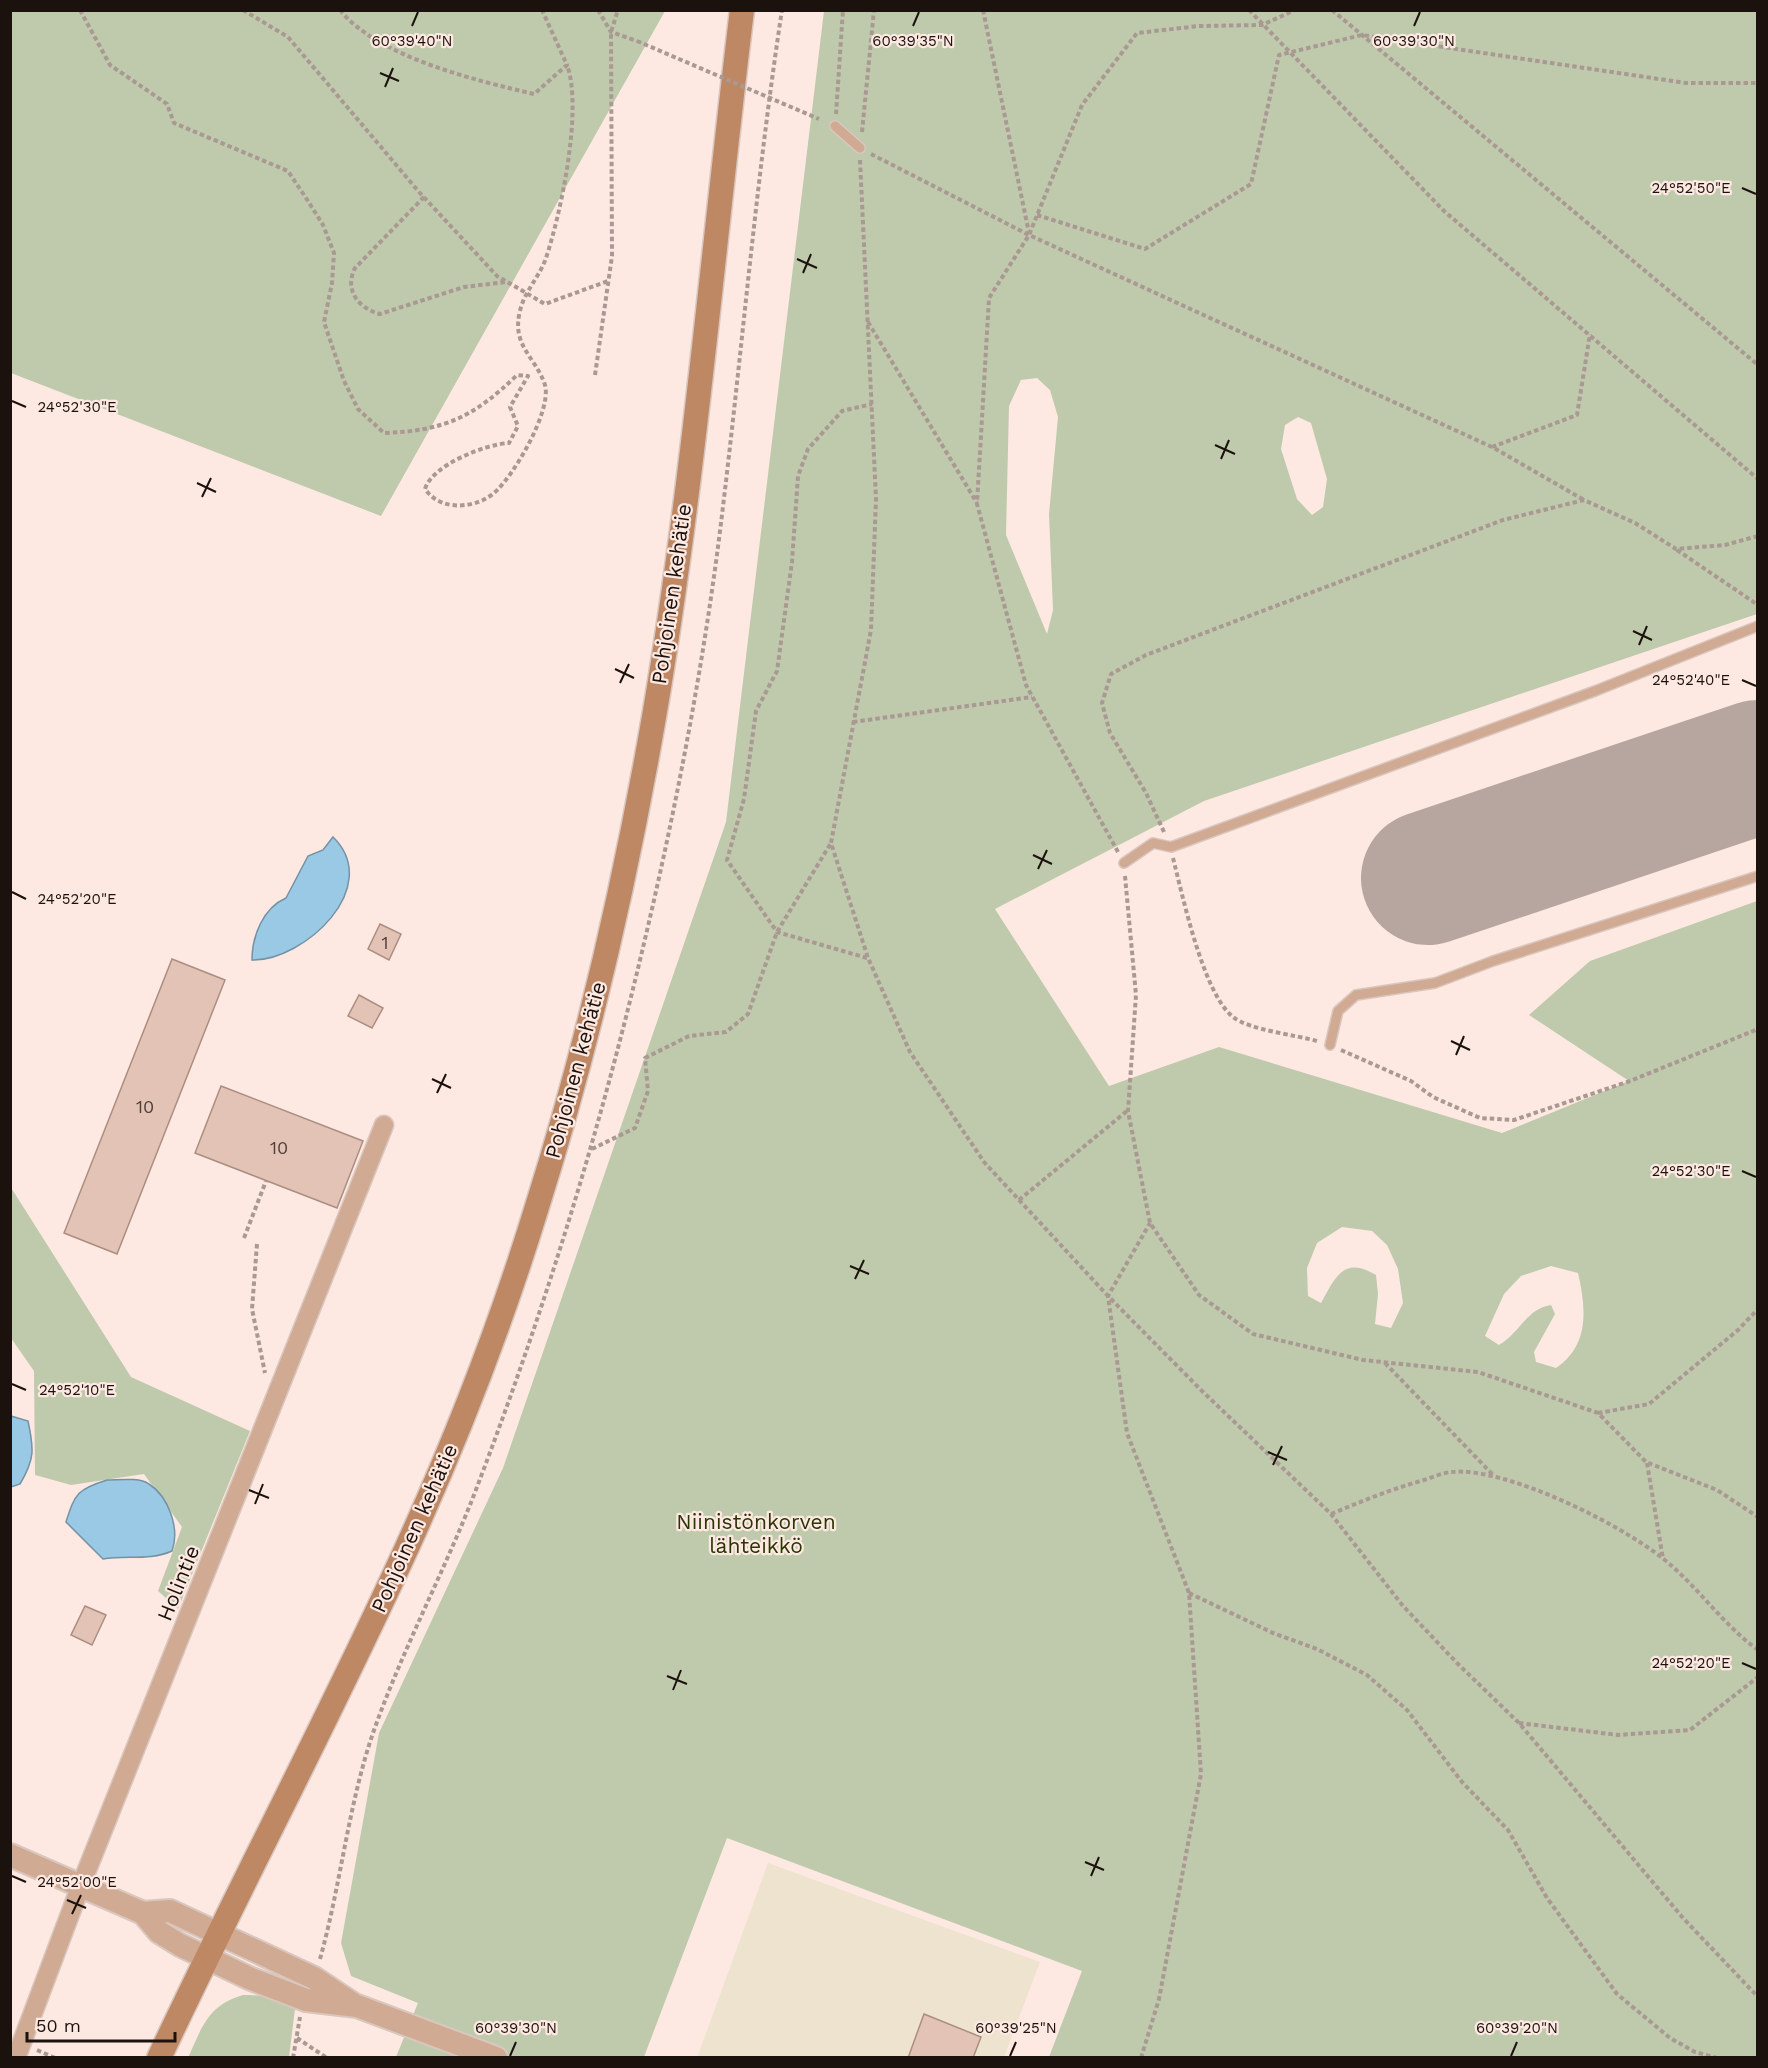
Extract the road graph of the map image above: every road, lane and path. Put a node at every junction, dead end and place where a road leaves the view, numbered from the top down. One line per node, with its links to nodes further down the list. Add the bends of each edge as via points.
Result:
1 (80, 10): 28 (path, via 110,65 166,104 174,123 288,171 323,225 334,253 324,322 344,381 358,410 384,433 416,432 467,416 517,375 528,376 510,406 518,426 509,443 498,444 436,471 425,489 433,499 464,505 494,493 540,425 546,403 545,385 519,341 520,311)
2 (243, 10): 23 (path, via 288,37)
3 (340, 10): 18 (path, via 351,23 382,42 480,82 534,94)
4 (542, 10): 18 (path)
5 (598, 10): 15 (path)
6 (618, 10): 15 (path)
7 (742, 10): 77 (main road, Pohjoinen kehätie, via 678,555 655,714 625,873 572,1086 536,1210 459,1429 352,1664)
8 (843, 10): 21 (path)
9 (874, 10): 22 (path)
10 (983, 10): 25 (path)
11 (1249, 10): 14 (path)
12 (1295, 10): 14 (path)
13 (1332, 10): 16 (path)
14 (1262, 25): 17 (path); 24 (path, via 1199,26 1137,33 1082,105)
15 (611, 32): 20 (path, bridge); 26 (path, via 612,256)
16 (1362, 34): 17 (path); 19 (path, via 1686,83); 31 (path)
17 (1287, 51): 24 (path, via 1279,55 1251,184 1145,249); 30 (path, via 1444,211)
18 (567, 65): 28 (path, via 573,81 561,203 546,260)
19 (1758, 83)
20 (819, 119)
21 (835, 126): 22 (lane)
22 (860, 148): 25 (path); 29 (path)
23 (424, 197): 27 (path); 27 (path, via 349,279 353,295 366,310 380,314 464,287)
24 (1037, 215): 25 (path)
25 (1029, 235): 34 (path); 37 (path, via 989,298)
26 (608, 281): 28 (path, via 545,304); 32 (path)
27 (507, 282): 28 (path)
28 (527, 294)
29 (867, 320): 33 (path); 37 (path)
30 (1590, 334): 34 (path, via 1577,415); 35 (path)
31 (1758, 365)
32 (595, 375)
33 (872, 404): 43 (path, via 876,499 871,630); 48 (path, via 842,411 808,448 798,476 792,562 777,671 756,711 744,799 727,860)
34 (1492, 447): 36 (path)
35 (1758, 479)
36 (1584, 500): 39 (path, via 1635,523); 45 (path, via 1503,520 1146,656 1111,674 1102,703 1110,733 1146,793)
37 (977, 504): 42 (path)
38 (1758, 536): 39 (path, via 1725,545)
39 (1676, 549): 40 (path)
40 (1758, 605)
41 (1758, 626): 45 (lane, via 1595,691)
42 (1032, 697): 43 (path); 46 (path)
43 (853, 722): 44 (path)
44 (831, 843): 48 (path); 49 (path)
45 (1171, 847): 46 (lane, via 1153,843); 51 (path, via 1185,909 1218,1001 1234,1018)
46 (1124, 863): 52 (path, via 1136,995)
47 (1758, 876): 51 (lane, via 1435,983 1356,994 1338,1011)
48 (777, 932): 49 (path); 54 (path, via 748,1014 726,1032 689,1036 645,1058 648,1091 635,1128)
49 (868, 958): 56 (path, via 910,1053 984,1162)
50 (1758, 1029): 51 (path, via 1630,1081 1514,1120 1480,1118 1433,1097 1411,1081)
51 (1330, 1045)
52 (1128, 1111): 56 (path); 57 (path)
53 (384, 1125): 63 (street, Holintie)
54 (591, 1150)
55 (266, 1181): 58 (path)
56 (1019, 1200): 60 (path)
57 (1150, 1223): 60 (path); 62 (path, via 1199,1295 1253,1334)
58 (244, 1238)
59 (257, 1244): 63 (path, via 252,1310 262,1364)
60 (1108, 1296): 67 (path); 70 (path, via 1127,1433)
61 (1758, 1309): 64 (path, via 1649,1404)
62 (1384, 1362): 64 (path, via 1478,1372); 66 (path)
63 (275, 1402): 75 (street, Holintie)
64 (1598, 1413): 65 (path)
65 (1646, 1462): 68 (path, via 1717,1490); 69 (path)
66 (1495, 1476): 67 (path, via 1451,1472 1383,1492); 69 (path, via 1611,1525)
67 (1331, 1514): 73 (path, via 1403,1606)
68 (1758, 1517)
69 (1663, 1560): 71 (path)
70 (1190, 1593): 88 (path, via 1201,1774 1160,1999); 89 (path, via 1366,1675 1407,1710 1462,1782 1508,1830 1547,1898 1617,1994 1670,2038 1695,2052)
71 (1758, 1650)
72 (1758, 1677): 73 (path, via 1690,1730 1618,1735)
73 (1519, 1723): 79 (path, via 1683,1918)
74 (10, 1856): 75 (street)
75 (81, 1885): 76 (street); 83 (street, Holintie)
76 (143, 1913): 77 (street, via 170,1911); 78 (street, via 159,1932)
77 (218, 1934): 78 (main road, Pohjoinen kehätie); 80 (street, via 314,1978)
78 (205, 1958): 80 (street, via 306,2000); 85 (main road, Pohjoinen kehätie)
79 (1758, 1997)
80 (357, 2006): 87 (street)
81 (297, 2038): 86 (path)
82 (33, 2048): 84 (path)
83 (16, 2058)
84 (55, 2058)
85 (159, 2058)
86 (327, 2058)
87 (496, 2058)
88 (1141, 2058)
89 (1717, 2058)

